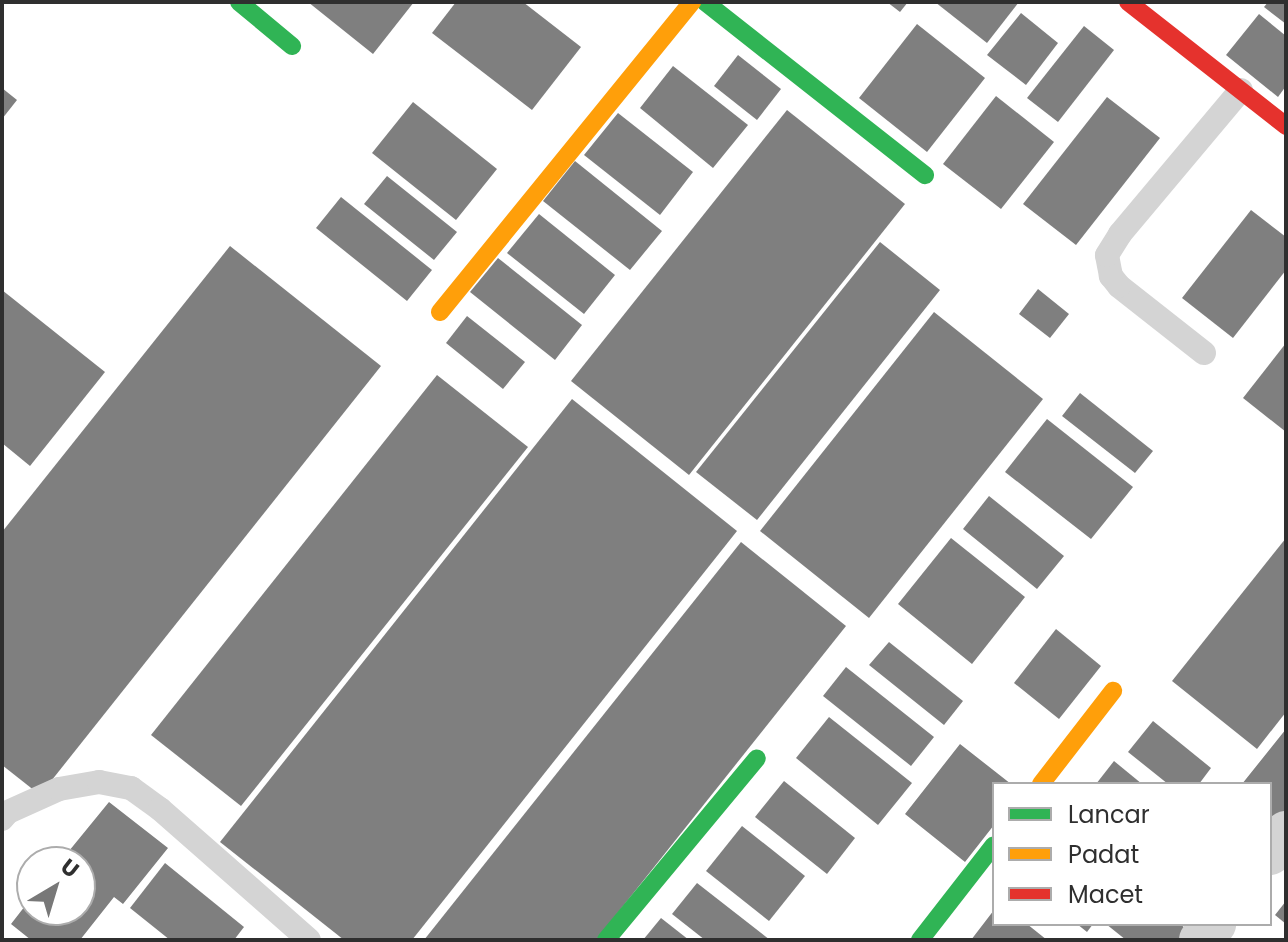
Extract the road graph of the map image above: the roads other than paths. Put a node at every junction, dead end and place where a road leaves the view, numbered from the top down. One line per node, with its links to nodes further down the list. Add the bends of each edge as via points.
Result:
1 (239, 2): 5 (street)
2 (692, 2): 9 (street)
3 (705, 2): 8 (street)
4 (1128, 2): 6 (street)
5 (292, 46)
6 (1241, 90): 7 (street); 10 (lane, via 1107,255 1119,286)
7 (1286, 126)
8 (925, 175)
9 (440, 312)
10 (1204, 353)
11 (1113, 691): 13 (street)
12 (757, 758): 19 (street)
13 (1043, 782)
14 (2, 819): 18 (lane, via 59,789 99,782 131,788)
15 (1286, 833): 17 (street)
16 (992, 848): 20 (street)
17 (1272, 850)
18 (309, 940)
19 (606, 940)
20 (920, 940)

